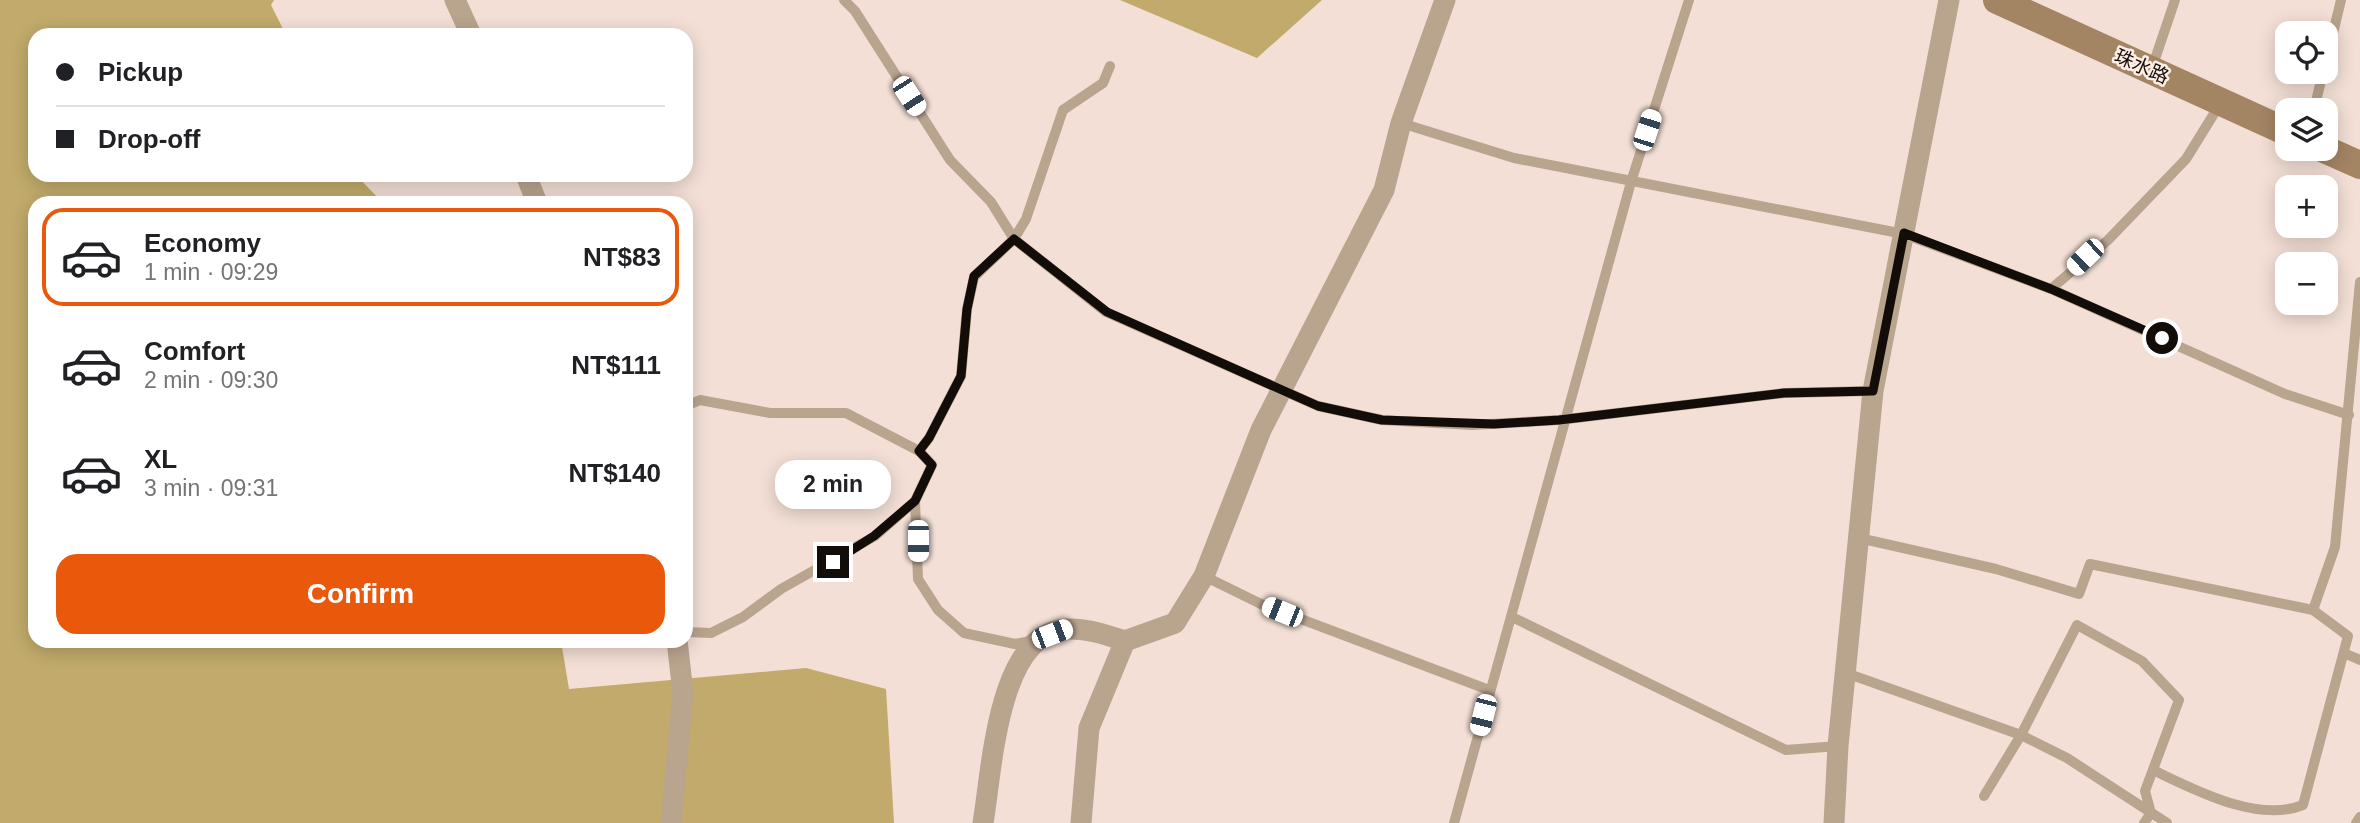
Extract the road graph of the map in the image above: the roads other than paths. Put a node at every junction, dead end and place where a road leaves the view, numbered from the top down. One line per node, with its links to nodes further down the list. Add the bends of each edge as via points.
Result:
1 (454, 0): 10 (street)
2 (844, 0): 20 (lane, via 950,160 991,202)
3 (1445, 0): 14 (street)
4 (1689, 0): 18 (lane)
5 (1949, 0): 19 (street)
6 (1997, 0): 12 (main road, 珠水路)
7 (2175, 0): 12 (lane)
8 (2341, 0): 9 (lane)
9 (2336, 21)
10 (468, 28)
11 (1110, 66): 20 (lane, via 1103,83 1063,110 1026,219)
12 (2151, 70): 13 (main road, 珠水路)
13 (2222, 102): 15 (main road, 珠水路); 22 (lane, via 2186,159 2108,240)
14 (1401, 123): 18 (lane, via 1514,158); 23 (street, via 1384,190)
15 (2275, 126)
16 (2338, 155): 17 (main road)
17 (2360, 165)
18 (1631, 183): 19 (lane); 27 (lane)
19 (1904, 233): 22 (lane); 24 (street)
20 (1014, 239): 23 (lane, via 1107,312); 28 (lane, via 974,276 961,376)
21 (2360, 282): 26 (lane)
22 (2051, 289): 26 (lane, via 2285,394)
23 (1284, 390): 27 (lane, via 1318,406 1382,420 1472,425); 31 (street, via 1261,430)
24 (1873, 391): 27 (lane, via 1784,393); 30 (street)
25 (693, 402): 28 (lane, via 733,404 770,413 846,413)
26 (2349, 415): 32 (lane, via 2335,547)
27 (1565, 419): 33 (lane)
28 (919, 451): 29 (lane, via 932,465)
29 (915, 501): 34 (lane, via 874,536 781,589 743,617 711,633); 35 (lane, via 918,579 938,610 964,633 1015,644)
30 (1859, 538): 32 (lane, via 1996,569 2079,594 2090,564); 40 (street)
31 (1204, 576): 36 (street, via 1175,623); 41 (lane, via 1261,604)
32 (2313, 610): 38 (lane, via 2348,635)
33 (1512, 617): 41 (lane); 43 (lane, via 1786,750)
34 (693, 632)
35 (1038, 640): 36 (street, via 1065,629); 50 (street, via 1012,674 1002,708)
36 (1125, 641): 51 (street, via 1089,728)
37 (678, 648): 49 (street, via 683,693)
38 (2346, 654): 39 (lane); 48 (lane, via 2303,805 2287,815)
39 (2360, 660)
40 (1846, 673): 42 (lane); 43 (street)
41 (1489, 691): 52 (lane)
42 (2021, 735): 44 (lane, via 2077,625 2142,661 2179,700); 45 (lane); 46 (lane, via 2067,758)
43 (1838, 746): 53 (street)
44 (2155, 771): 46 (lane, via 2145,791); 48 (lane)
45 (1984, 796)
46 (2151, 813): 54 (lane); 55 (lane)
47 (2360, 817): 56 (lane)
48 (2263, 819)
49 (671, 823)
50 (984, 823)
51 (1081, 823)
52 (1454, 823)
53 (1834, 823)
54 (2144, 823)
55 (2167, 823)
56 (2356, 823)

